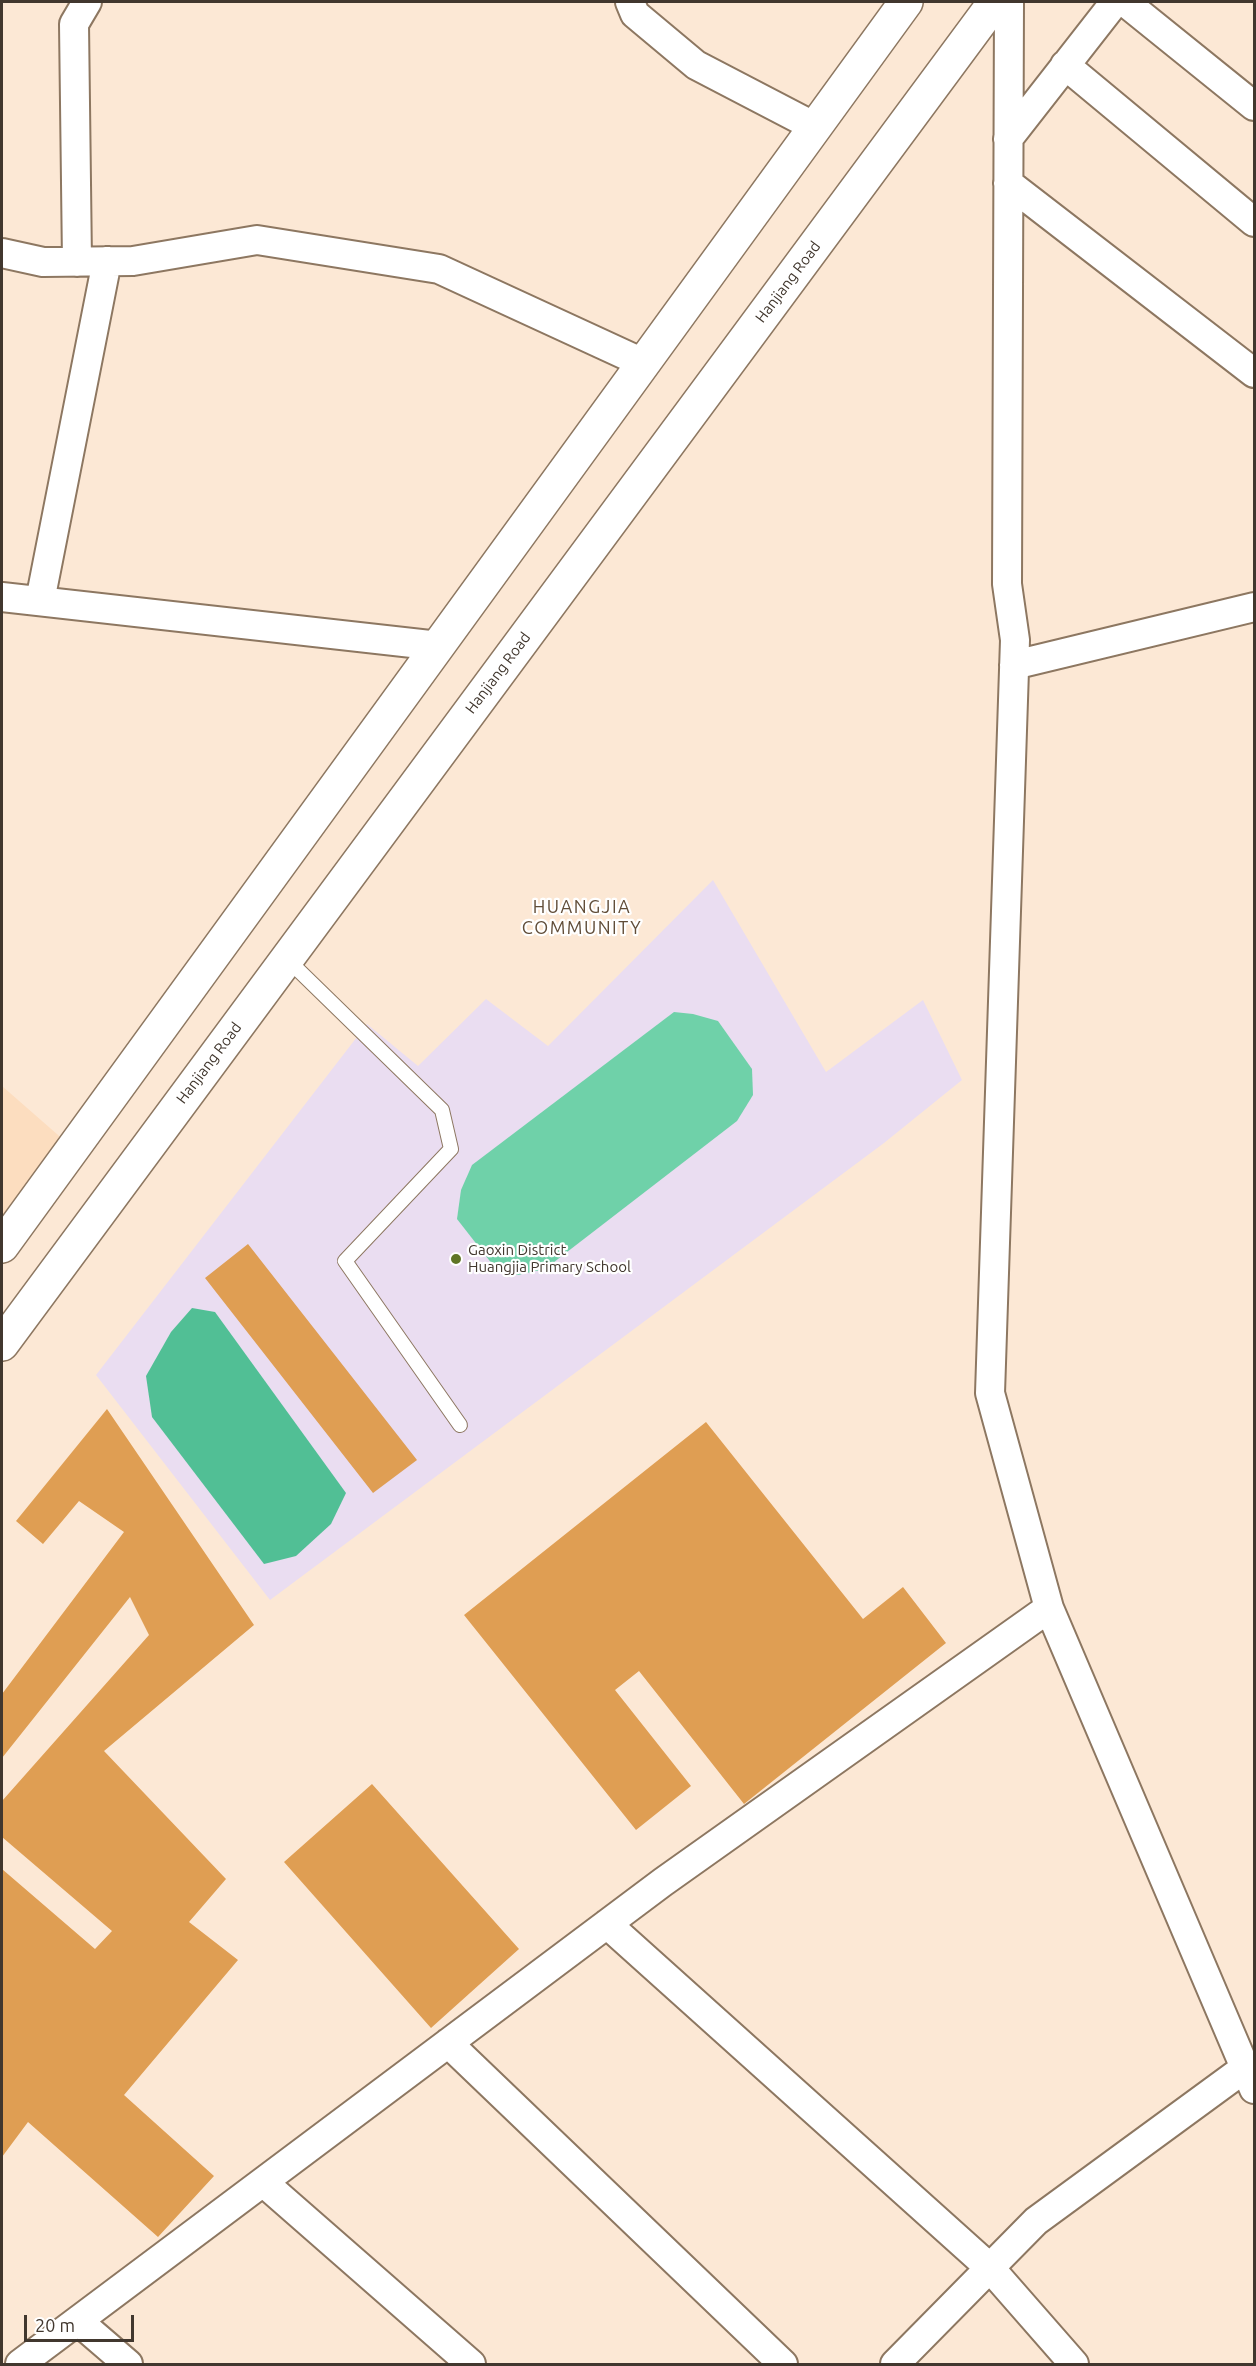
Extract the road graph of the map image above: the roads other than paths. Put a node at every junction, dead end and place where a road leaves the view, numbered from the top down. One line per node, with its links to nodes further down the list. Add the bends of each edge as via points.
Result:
1 (87, 2): 16 (street, via 74,24)
2 (630, 2): 10 (street, via 635,14 696,65)
3 (906, 2): 10 (main road)
4 (995, 2): 24 (main road, Hanjiang Road)
5 (1008, 2): 11 (street)
6 (1115, 2): 8 (street)
7 (1125, 2): 9 (street)
8 (1065, 65): 11 (street); 13 (street)
9 (1254, 106)
10 (815, 127): 17 (main road)
11 (1008, 139): 12 (street)
12 (1008, 183): 18 (street); 23 (street, via 1007,584 1015,640)
13 (1254, 222)
14 (2, 253): 16 (street, via 43,262)
15 (107, 261): 16 (street); 17 (street, via 133,261 257,240 439,269); 20 (street)
16 (77, 262)
17 (643, 363): 22 (main road)
18 (1254, 373)
19 (2, 597): 20 (street)
20 (40, 601): 22 (street)
21 (1254, 607): 23 (street)
22 (439, 646): 25 (main road)
23 (1014, 665): 28 (street, via 990,1393)
24 (286, 959): 26 (main road, Hanjiang Road); 27 (lane, via 442,1110 451,1149 345,1261)
25 (2, 1246)
26 (2, 1344)
27 (460, 1425)
28 (1048, 1608): 29 (street); 31 (street)
29 (607, 1924): 30 (street); 33 (street)
30 (448, 2043): 32 (street); 38 (street)
31 (1250, 2078): 33 (street, via 1036,2221)
32 (263, 2182): 34 (street); 37 (street)
33 (990, 2268): 39 (street); 40 (street)
34 (78, 2321): 35 (street); 36 (street)
35 (20, 2364)
36 (128, 2364)
37 (471, 2364)
38 (783, 2364)
39 (895, 2364)
40 (1074, 2364)

